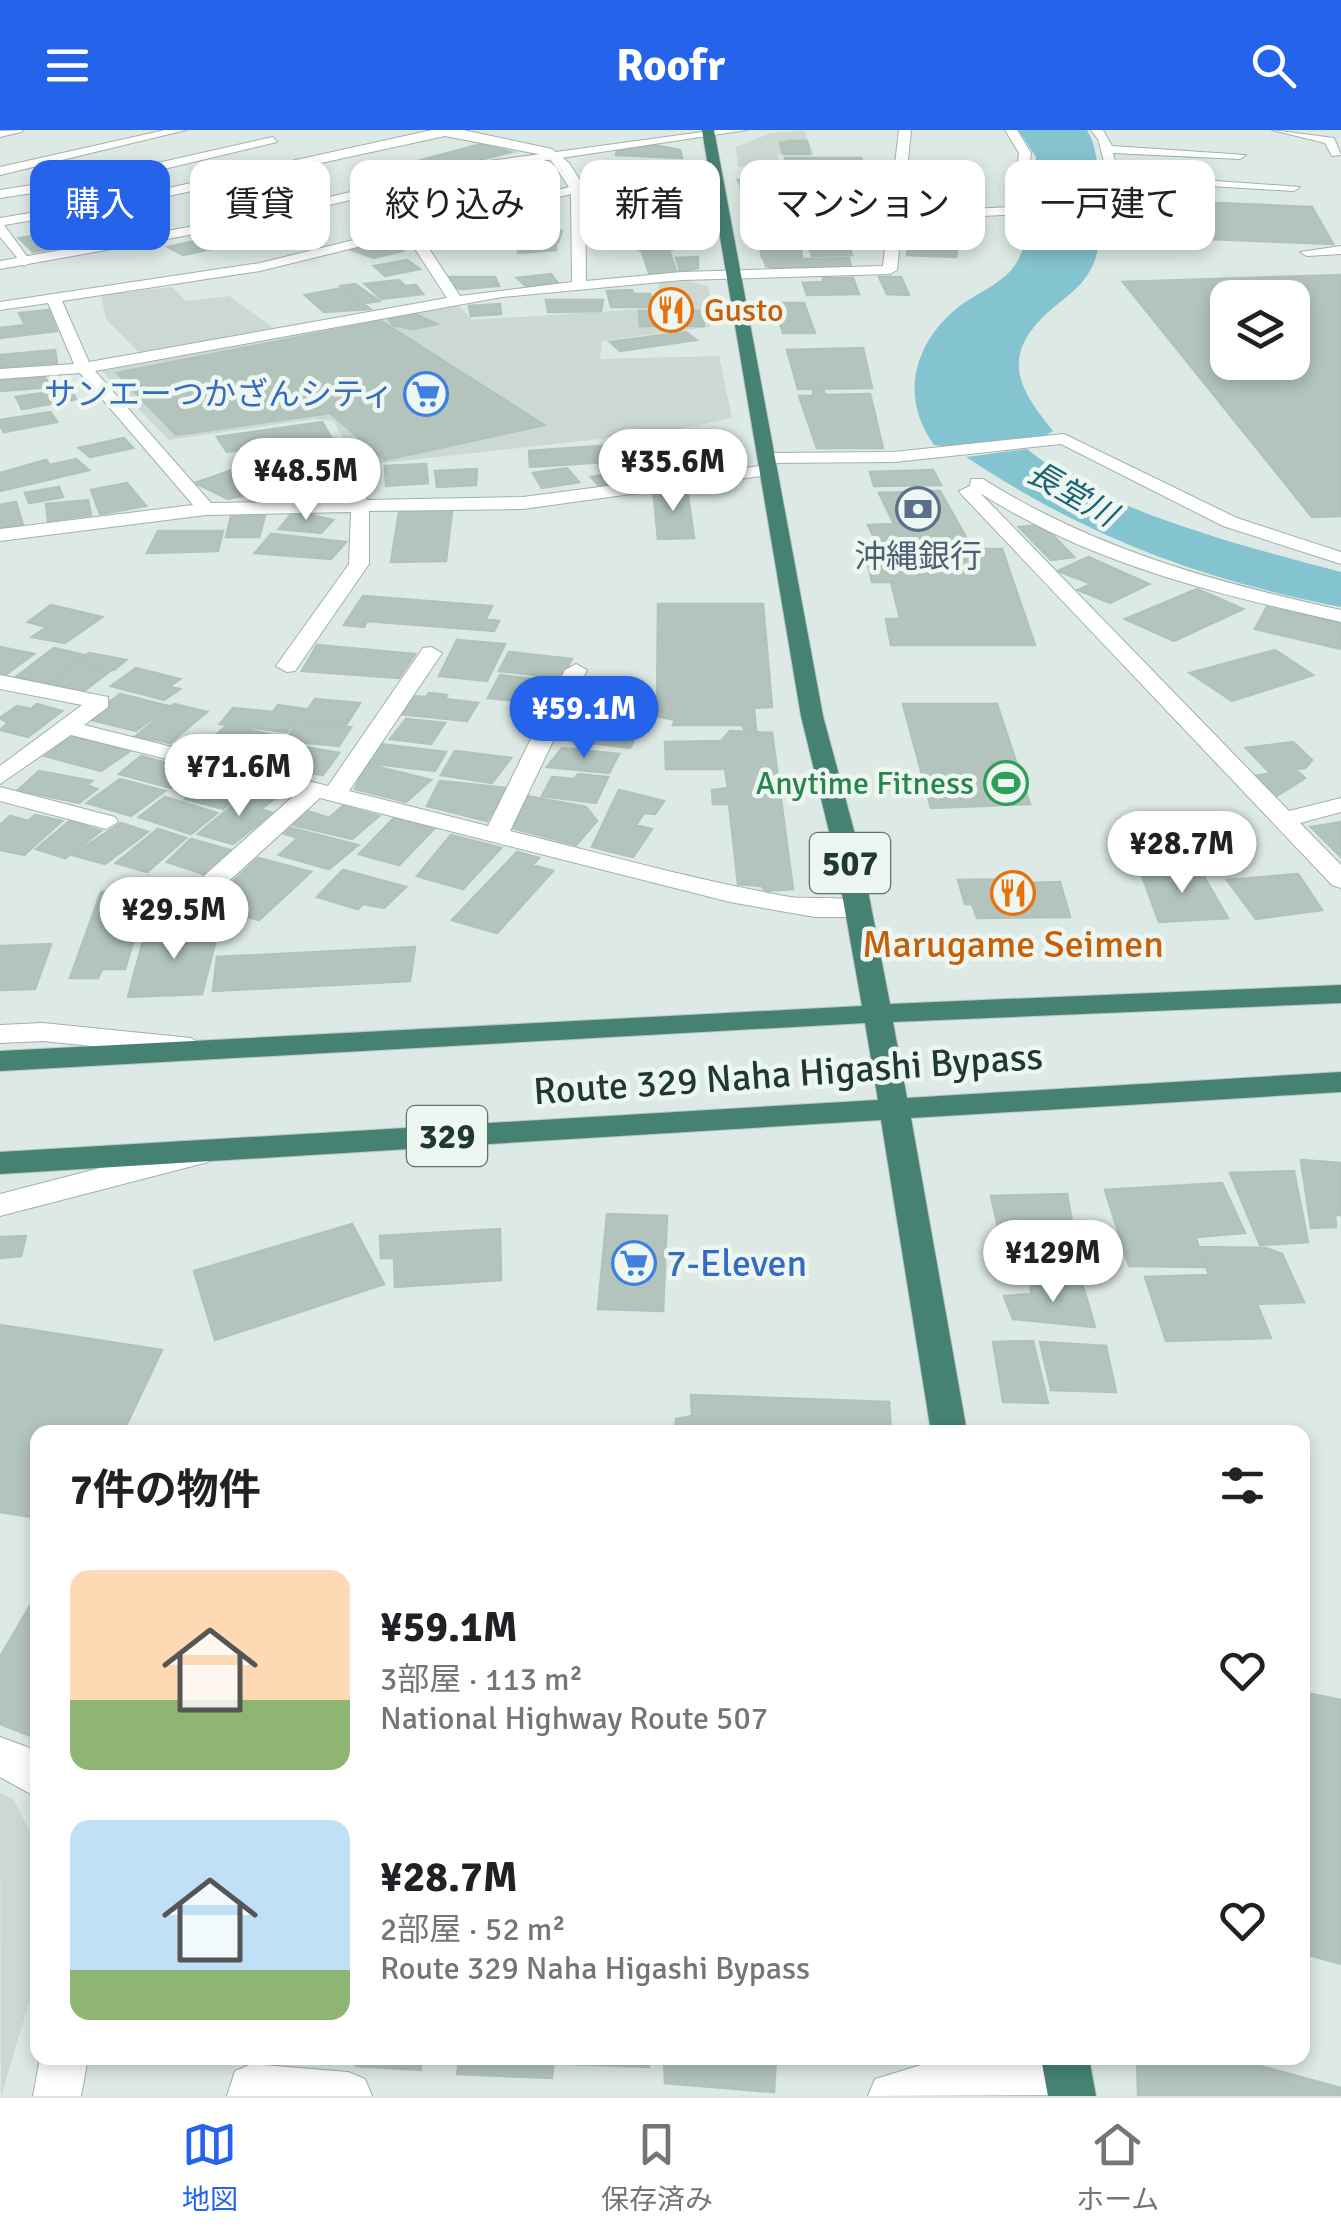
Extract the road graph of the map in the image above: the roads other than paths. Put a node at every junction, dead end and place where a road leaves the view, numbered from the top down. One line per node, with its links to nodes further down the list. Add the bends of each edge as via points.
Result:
1 (17, 130): 11 (street)
2 (180, 130): 21 (street)
3 (741, 130): 9 (street)
4 (905, 130): 20 (street)
5 (1011, 130): 26 (street, via 1025,153 1019,212)
6 (1097, 130): 15 (street)
7 (1278, 130): 18 (street, via 1330,140)
8 (446, 131): 16 (street); 17 (street)
9 (708, 132): 16 (street); 35 (highway, 507)
10 (238, 133): 12 (street)
11 (0, 134)
12 (273, 140): 13 (street); 25 (street, via 122,175)
13 (292, 143)
14 (312, 147): 17 (street)
15 (1107, 149): 19 (street); 22 (street, via 1113,177)
16 (552, 153): 23 (street); 33 (street)
17 (350, 154): 27 (street)
18 (1336, 154)
19 (1240, 155)
20 (901, 160)
21 (0, 171)
22 (1294, 187)
23 (579, 188): 24 (street); 36 (street)
24 (560, 193)
25 (0, 194)
26 (985, 213)
27 (0, 225): 33 (street)
28 (350, 244): 37 (street, via 207,278)
29 (423, 250): 38 (street)
30 (891, 250): 35 (street, via 890,270)
31 (1341, 250): 32 (street)
32 (1307, 252)
33 (24, 262): 34 (street)
34 (0, 265)
35 (734, 274): 36 (street); 44 (highway, 507)
36 (579, 286): 38 (street)
37 (54, 299): 39 (street); 40 (street)
38 (456, 301): 40 (street)
39 (0, 306)
40 (84, 368): 41 (street); 47 (street)
41 (0, 374)
42 (338, 447): 46 (street)
43 (940, 453): 44 (street); 49 (street, via 1064,439 1230,522); 50 (street, via 1033,517 1129,558)
44 (767, 464): 46 (street, via 522,503); 65 (highway, 507, via 812,716)
45 (968, 491): 60 (street)
46 (360, 506): 47 (street); 52 (street, via 360,564)
47 (206, 509): 48 (street)
48 (0, 535)
49 (1341, 558)
50 (1341, 616)
51 (431, 653): 57 (street)
52 (287, 666)
53 (576, 670): 62 (street)
54 (0, 682): 55 (street, via 100,702)
55 (68, 727): 56 (street); 57 (street)
56 (0, 778)
57 (324, 793): 62 (street); 64 (street)
58 (0, 794): 61 (street)
59 (1341, 805): 60 (street)
60 (1284, 820): 63 (street)
61 (106, 822)
62 (497, 832): 65 (street, via 730,894 816,909)
63 (1341, 880)
64 (188, 904)
65 (858, 908): 67 (highway, 507)
66 (1341, 994): 67 (highway, Route 329 Naha Higashi Bypass)
67 (878, 1014): 69 (highway, Route 329 Naha Higashi Bypass); 72 (highway, 507)
68 (0, 1034): 69 (street, via 43,1032)
69 (210, 1049): 70 (highway, Route 329 Naha Higashi Bypass)
70 (0, 1061)
71 (1341, 1082): 72 (highway, Route 329 Naha Higashi Bypass / 329)
72 (893, 1106): 73 (highway, Route 329 Naha Higashi Bypass / 329); 76 (highway, 507)
73 (205, 1152): 74 (highway, Route 329 Naha Higashi Bypass / 329); 75 (street)
74 (0, 1163)
75 (0, 1205)
76 (948, 1425)
77 (0, 1756): 78 (street)
78 (30, 1769)
79 (63, 2065): 81 (street)
80 (1068, 2075): 84 (street, via 1026,2071)
81 (57, 2096)
82 (251, 2096): 83 (street, via 252,2088)
83 (348, 2096)
84 (892, 2096)

